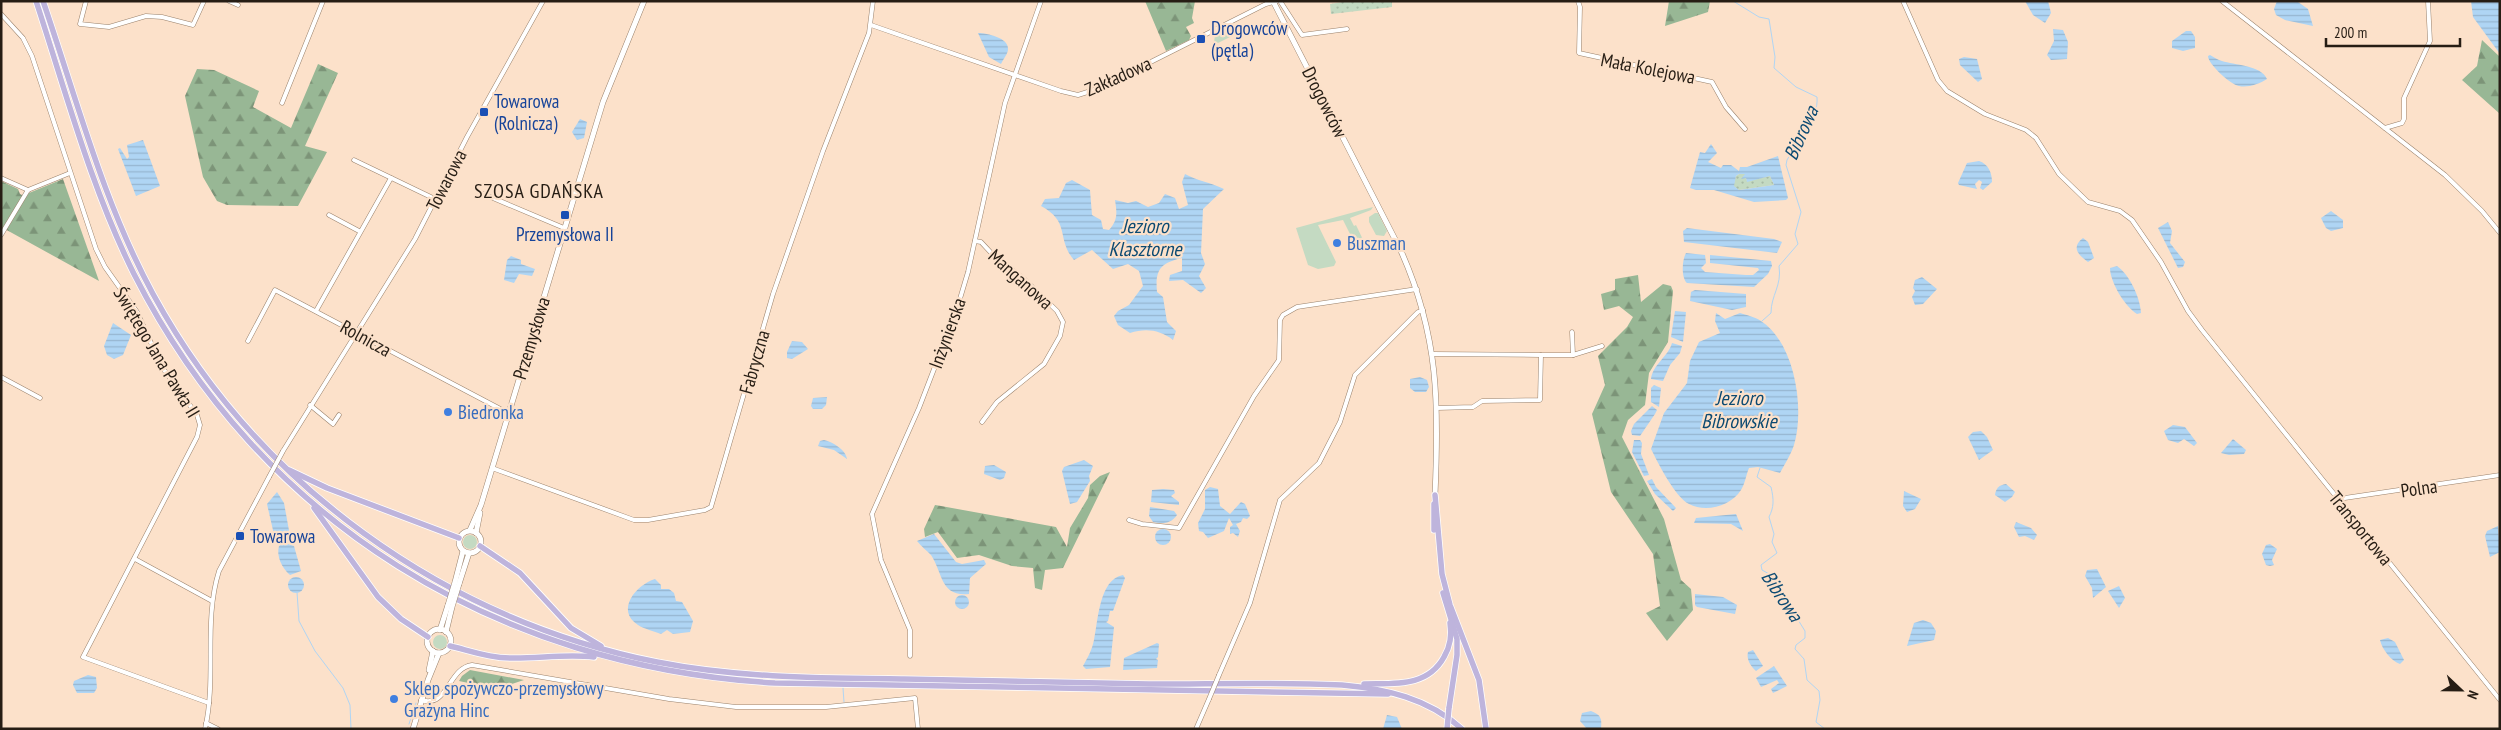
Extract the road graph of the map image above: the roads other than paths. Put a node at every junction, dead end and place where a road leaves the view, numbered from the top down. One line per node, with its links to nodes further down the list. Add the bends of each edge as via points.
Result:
1 (36, 1): 59 (main road, via 98,190 147,299 220,408 270,464)
2 (43, 1): 55 (main road, via 105,188 153,295 205,377)
3 (86, 1): 4 (street, via 80,24 109,27 146,16 193,25)
4 (204, 1)
5 (229, 1): 16 (street)
6 (323, 1): 21 (street)
7 (543, 1): 30 (street, Towarowa)
8 (644, 1): 32 (main road, Przemysłowa, via 603,102)
9 (873, 1): 18 (street, Fabryczna)
10 (1041, 1): 20 (street, Inżynierska)
11 (1276, 1): 19 (street, via 1302,35); 20 (street, Zakładowa, via 1089,92 1072,94); 37 (main road, Drogowców)
12 (1902, 1): 58 (street, Transportowa, via 1938,80 1947,91 1985,114 2026,130 2036,138 2068,184 2088,202 2120,211 2132,220 2161,262 2188,311)
13 (2222, 1): 22 (street)
14 (2428, 1): 22 (street, via 2430,41 2404,98 2404,119 2402,123)
15 (1579, 2): 23 (street, Mała Kolejowa, via 1579,53 1712,82 1726,107)
16 (238, 5)
17 (1, 14): 25 (street, Świętego Jana Pawła II, via 29,49)
18 (871, 25): 20 (street, Zakładowa); 54 (street, Fabryczna, via 773,294 711,507 634,520)
19 (1347, 29)
20 (1016, 76): 36 (street, Inżynierska, via 1005,102)
21 (282, 103)
22 (2385, 128): 34 (street, via 2445,175)
23 (1745, 129)
24 (354, 160): 27 (street)
25 (70, 173): 28 (street); 67 (street, Świętego Jana Pawła II, via 100,257 137,312 155,356 195,411 200,425)
26 (1, 178): 28 (street)
27 (390, 178): 30 (street); 33 (street)
28 (28, 190): 35 (street)
29 (481, 193): 32 (street)
30 (435, 199): 41 (street, Towarowa, via 415,239)
31 (329, 215): 33 (street)
32 (564, 228): 51 (main road, Przemysłowa)
33 (359, 231): 39 (street)
34 (2500, 232)
35 (1, 235)
36 (975, 241): 53 (street, Manganowa, via 981,242 1024,279 1057,311 1063,322 1060,336 1044,364 992,406); 75 (street, Inżynierska, via 956,312 919,408 872,514 881,560 910,630)
37 (1417, 289): 38 (main road, Drogowców); 61 (street, via 1297,307 1283,315 1278,327 1279,360 1254,396 1178,528)
38 (1424, 310): 44 (main road, Drogowców); 87 (street, bridge, via 1418,312 1355,375 1341,418 1319,463 1280,500 1250,603)
39 (316, 311): 41 (street, Rolnicza); 42 (street, Rolnicza, via 275,290)
40 (1572, 332): 46 (street)
41 (356, 333): 49 (street, Towarowa); 51 (street, Rolnicza)
42 (248, 340)
43 (1602, 346): 46 (street)
44 (1433, 354): 45 (street); 50 (main road, Drogowców)
45 (1541, 355): 46 (street); 50 (street, via 1540,400 1482,401 1473,407)
46 (1573, 355)
47 (1, 377): 48 (street)
48 (40, 398)
49 (310, 405): 52 (street, via 333,424); 68 (street, Towarowa, bridge, via 219,571)
50 (1438, 408): 57 (main road, Drogowców)
51 (508, 413): 54 (main road, Przemysłowa)
52 (339, 415)
53 (982, 422)
54 (492, 468): 60 (main road, Przemysłowa)
55 (288, 470): 64 (main road, via 294,470 326,488); 74 (main road, via 344,520 440,583 517,620)
56 (2500, 475): 58 (street, Polna)
57 (1436, 495): 69 (main road, via 1433,517 1436,557); 90 (main road, via 1442,574 1450,605 1479,680)
58 (2338, 499): 80 (street, Transportowa)
59 (309, 500): 71 (main road, via 378,597 401,619); 76 (main road, via 387,559 442,592 514,627)
60 (481, 505): 62 (main road, Przemysłowa); 63 (main road, Przemysłowa)
61 (1129, 520)
62 (470, 530): 63 (main road); 64 (main road)
63 (476, 532): 65 (main road, via 481,540)
64 (459, 538): 66 (main road, via 459,547)
65 (480, 546): 66 (main road, via 476,552); 74 (main road, via 520,573 571,628)
66 (466, 552): 70 (main road, bridge)
67 (135, 560): 68 (street); 81 (street, Świętego Jana Pawła II, via 83,657)
68 (212, 601): 81 (street, Towarowa)
69 (1450, 617): 77 (main road, via 1451,634 1446,654 1439,666 1426,676 1407,683); 88 (main road, bridge, via 1457,646)
70 (443, 631): 71 (main road, via 433,632); 72 (main road, via 450,637)
71 (428, 637): 73 (main road, via 428,643)
72 (450, 646): 73 (main road, via 446,651); 76 (main road, via 506,658 570,655)
73 (436, 652): 79 (main road)
74 (618, 653): 77 (main road, via 711,670 786,676)
75 (910, 656)
76 (618, 661): 78 (main road, via 710,678 775,683)
77 (1342, 685): 78 (main road, via 1378,688)
78 (1400, 695): 89 (main road, via 1439,711)
79 (422, 700): 85 (main road); 86 (street, via 439,699 459,670 472,665 669,699 736,707 819,707 915,698)
80 (2500, 700)
81 (208, 703): 82 (street, Towarowa)
82 (206, 723): 83 (street, Towarowa); 84 (street)
83 (205, 729)
84 (218, 729)
85 (413, 729)
86 (918, 729)
87 (1196, 729)
88 (1447, 729)
89 (1462, 729)
90 (1486, 729)

